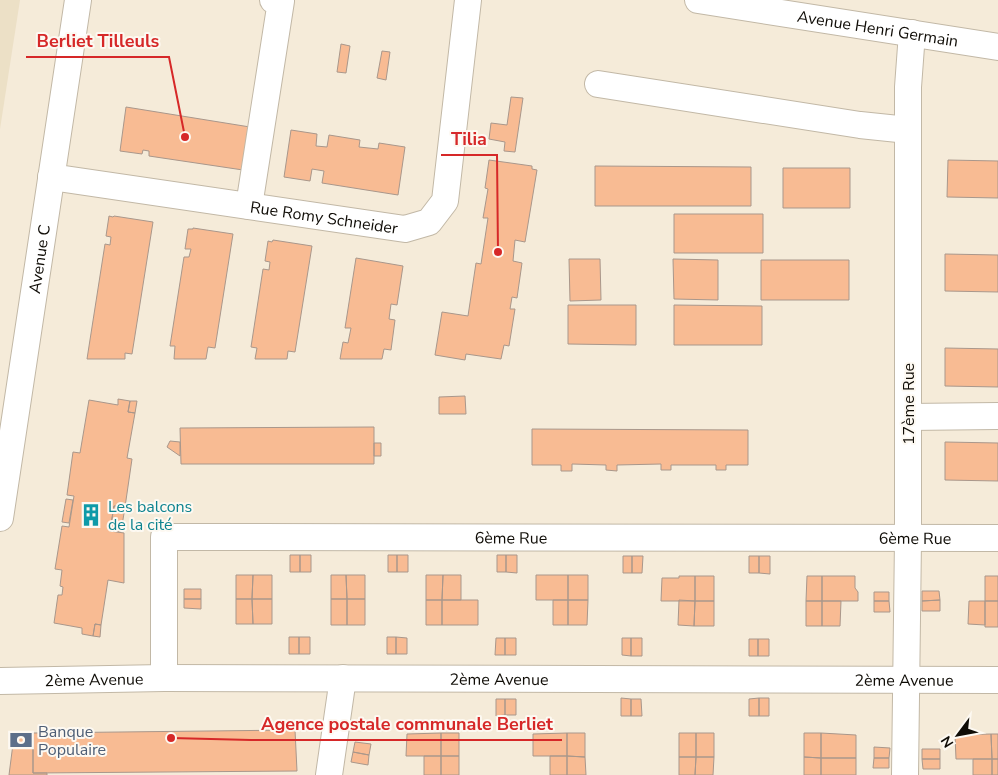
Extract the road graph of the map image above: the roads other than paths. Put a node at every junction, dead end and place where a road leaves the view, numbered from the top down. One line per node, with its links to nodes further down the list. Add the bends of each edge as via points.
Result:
1 (78, 0): 9 (street, Avenue C)
2 (273, 0): 10 (street, via 281,1)
3 (468, 0): 10 (street, Rue Romy Schneider, via 445,201 428,222 404,229)
4 (698, 0): 5 (street, Avenue Henri Germain)
5 (912, 33): 6 (street, Avenue Henri Germain); 8 (street, 17ème Rue)
6 (998, 47)
7 (598, 84): 8 (street)
8 (908, 130): 12 (street, 17ème Rue)
9 (51, 177): 10 (street, Rue Romy Schneider); 13 (street, Avenue C)
10 (249, 206)
11 (998, 416): 12 (street)
12 (908, 417): 15 (street, 17ème Rue)
13 (0, 518)
14 (998, 538): 15 (street, 6ème Rue)
15 (908, 539): 16 (street, 6ème Rue, via 164,537); 18 (street, 17ème Rue)
16 (164, 678): 17 (street, 2ème Avenue); 20 (street, 2ème Avenue)
17 (343, 678): 18 (street, 2ème Avenue); 21 (street)
18 (906, 680): 19 (street, 2ème Avenue); 22 (street, 17ème Rue)
19 (998, 680)
20 (0, 681)
21 (329, 775)
22 (905, 775)

